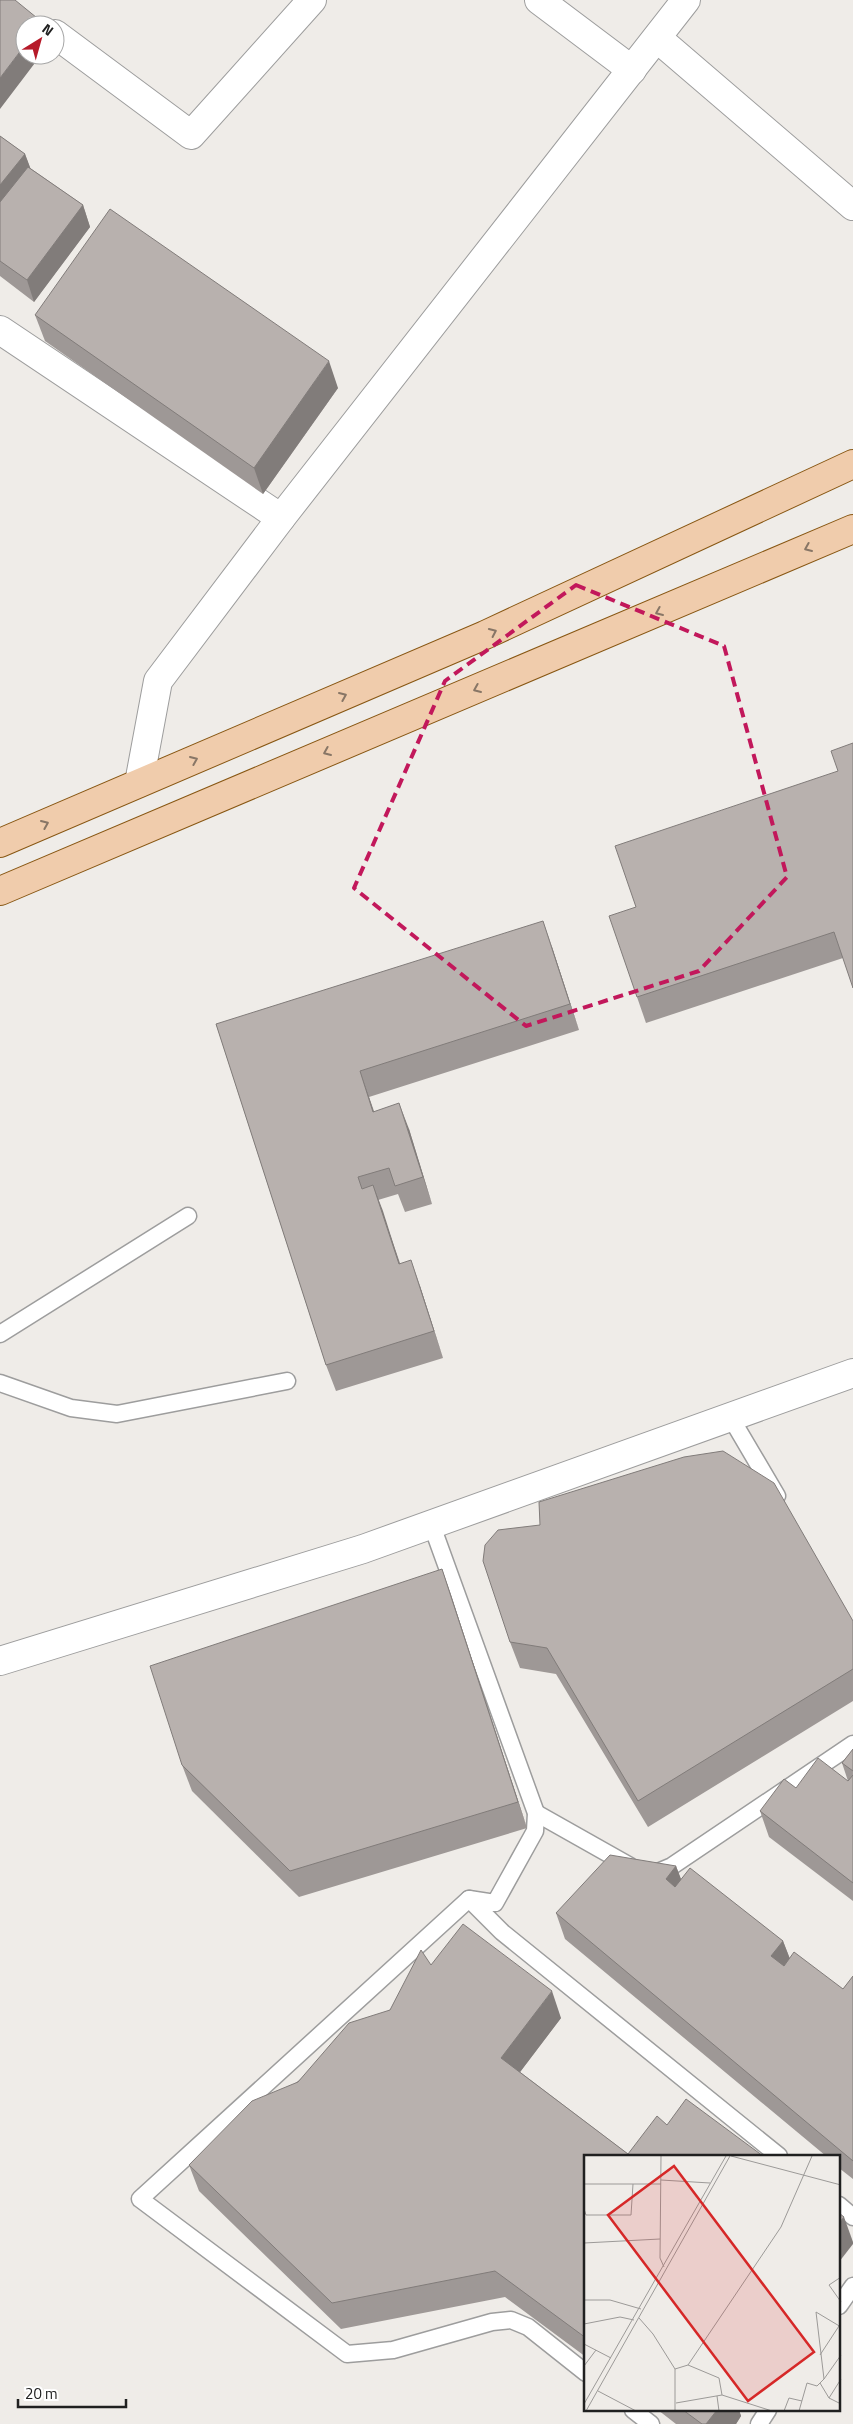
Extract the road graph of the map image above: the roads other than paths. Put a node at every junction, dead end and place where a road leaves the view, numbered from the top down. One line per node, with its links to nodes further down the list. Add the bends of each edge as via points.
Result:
1 (312, 0): 5 (street, via 191,135)
2 (539, 0): 6 (street)
3 (686, 0): 4 (street)
4 (657, 38): 6 (street); 7 (street)
5 (65, 41)
6 (632, 70): 10 (street)
7 (853, 206)
8 (0, 330): 10 (street)
9 (853, 464): 12 (main road, one-way to 9, via 485,635)
10 (281, 518): 12 (street, via 158,681)
11 (853, 529): 14 (main road, one-way to 14)
12 (139, 783): 13 (main road, one-way to 12)
13 (0, 844)
14 (0, 891)
15 (188, 1216): 16 (lane)
16 (0, 1334)
17 (853, 1373): 20 (street)
18 (287, 1381): 19 (lane, via 117,1414 71,1408)
19 (0, 1383)
20 (731, 1418): 21 (lane); 22 (street)
21 (787, 1513)
22 (431, 1523): 23 (street, via 362,1549); 25 (lane)
23 (0, 1661)
24 (853, 1744): 25 (lane, via 672,1866 653,1874 638,1871)
25 (536, 1813): 26 (lane, via 534,1831 494,1903)
26 (469, 1900): 27 (lane, via 502,1932); 32 (lane, via 140,2199 347,2354 393,2350 492,2322 511,2320 528,2328)
27 (778, 2155)
28 (840, 2206): 29 (lane)
29 (853, 2216)
30 (853, 2286): 31 (lane)
31 (840, 2305)
32 (584, 2371)
33 (636, 2412): 35 (lane)
34 (767, 2412): 36 (lane)
35 (651, 2424)
36 (759, 2424)

